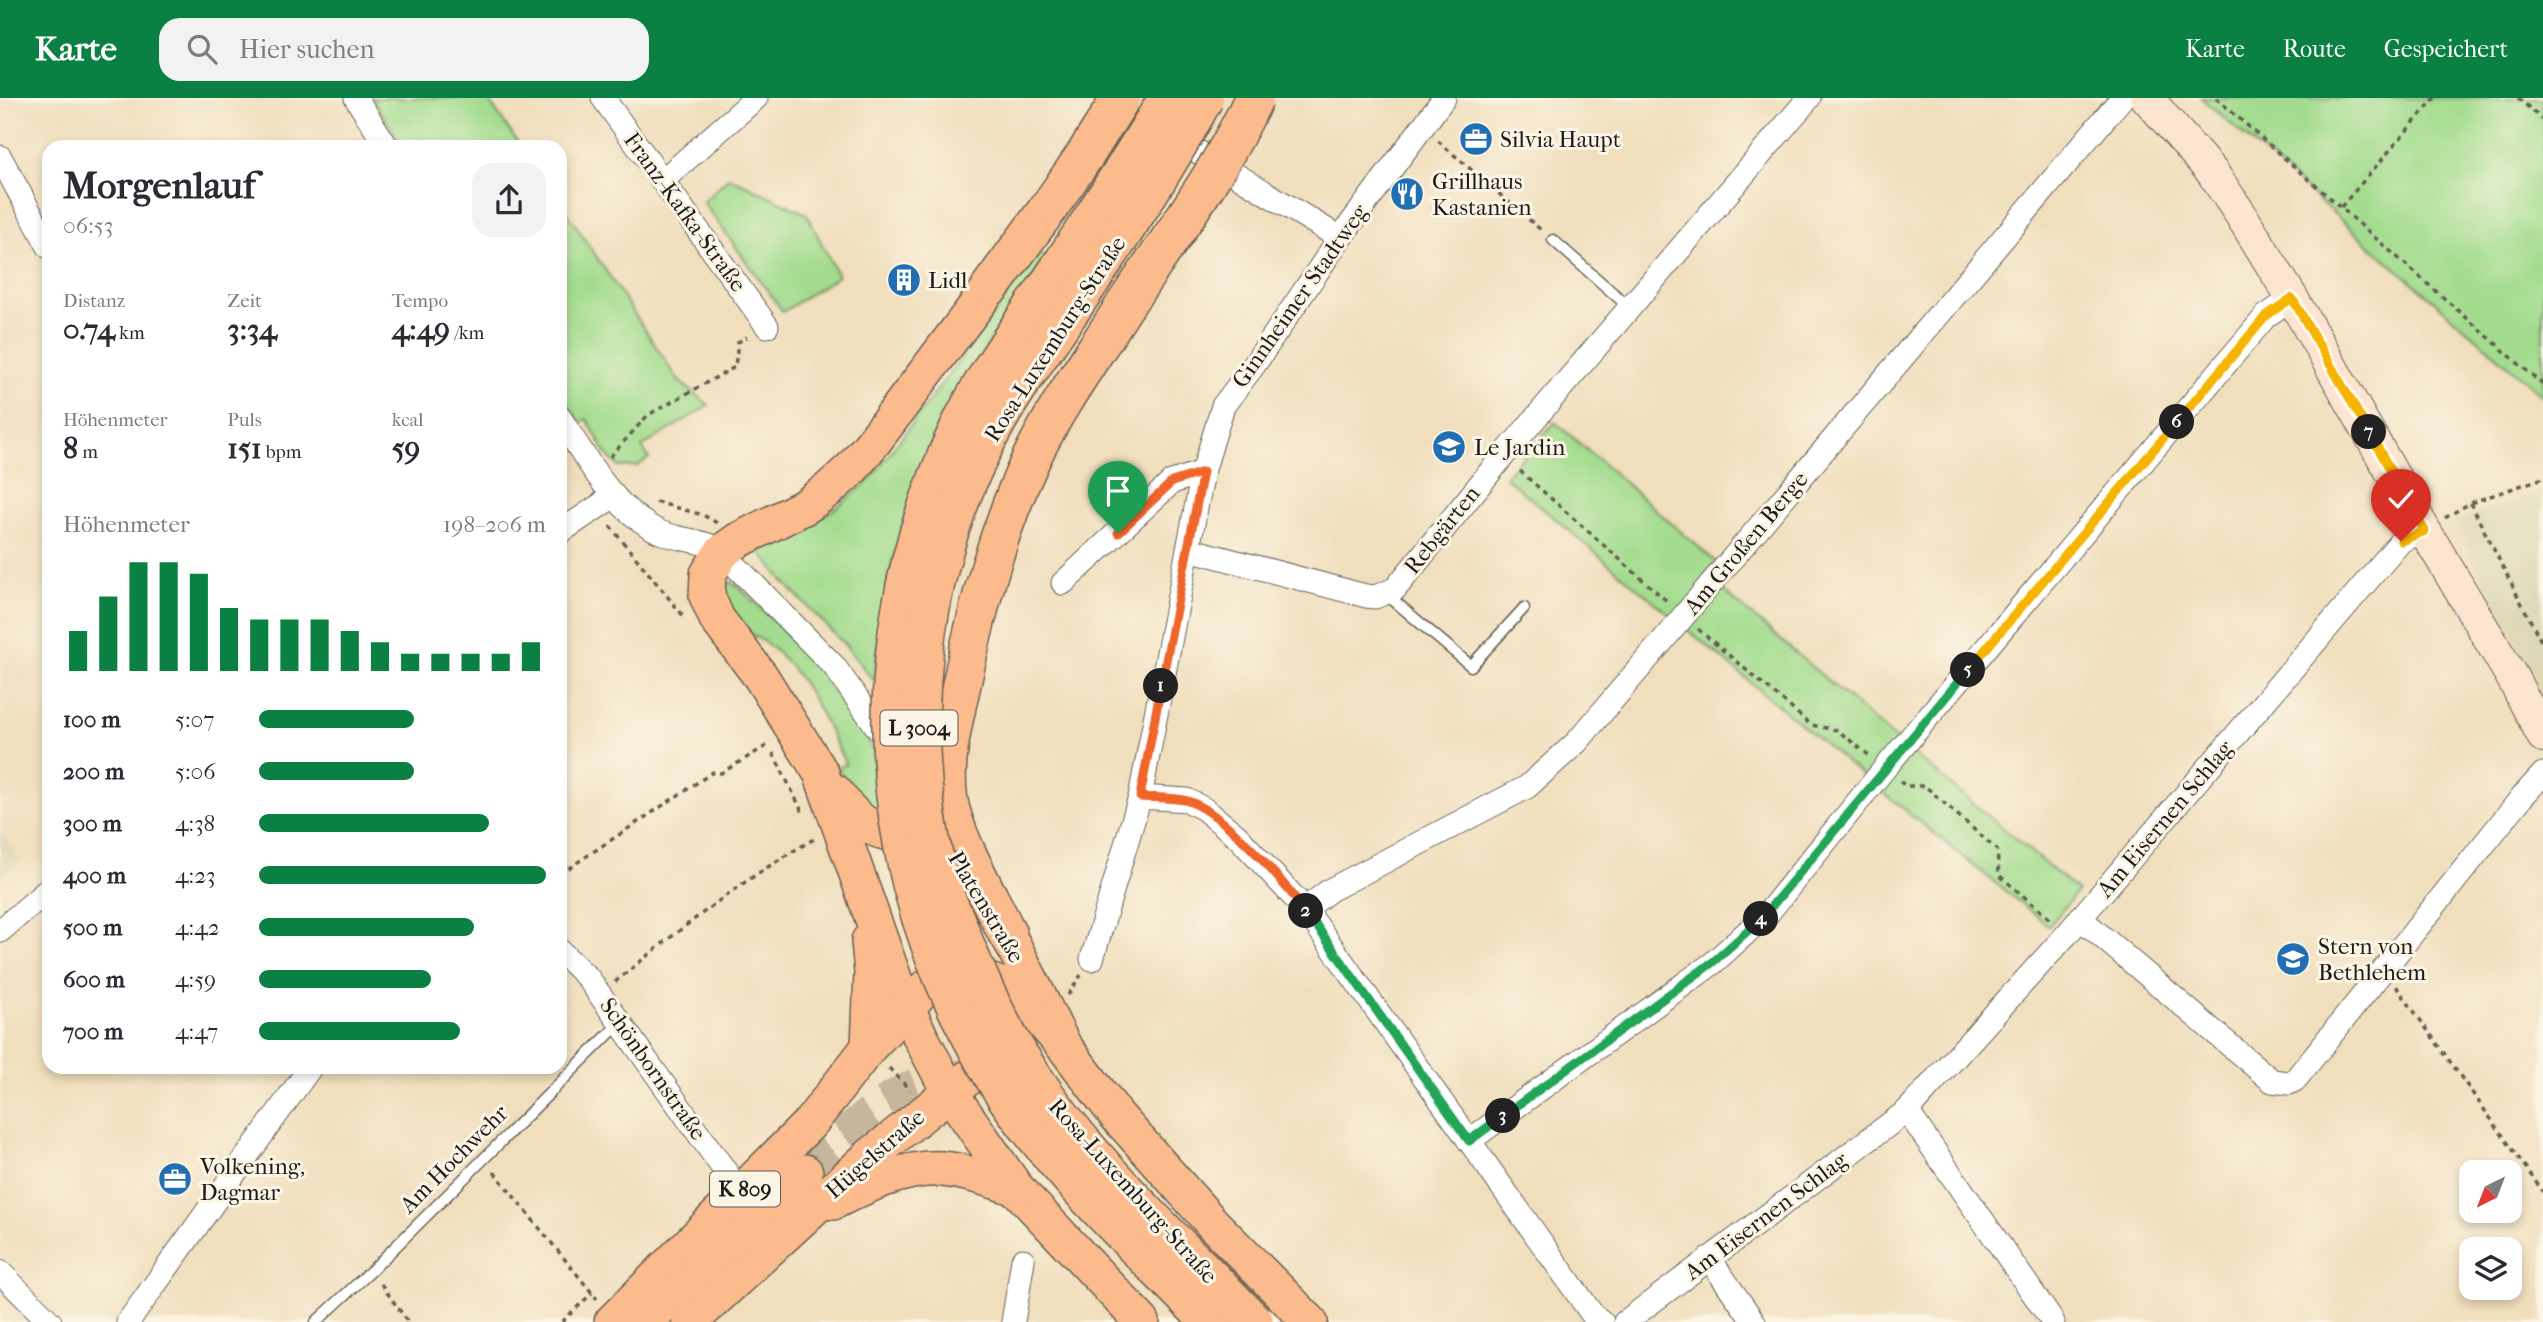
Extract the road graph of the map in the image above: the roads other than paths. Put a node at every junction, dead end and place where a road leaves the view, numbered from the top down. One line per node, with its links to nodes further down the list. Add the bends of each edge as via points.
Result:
1 (356, 98): 13 (street)
2 (603, 98): 15 (street, Franz-Kafka-Straße)
3 (757, 98): 15 (street)
4 (1112, 98): 17 (street)
5 (1121, 98): 19 (highway, bridge)
6 (1168, 98): 69 (highway, Rosa-Luxemburg-Straße / L 3004, bridge, via 986,378 942,465 918,531 904,590 894,652 891,735 900,834 912,888 945,984 975,1045 1040,1141)
7 (1203, 98): 70 (highway, Rosa-Luxemburg-Straße / L 3004, bridge, via 1134,217 1012,396 967,484 932,597 919,701 919,757 938,876 975,970 1016,1050 1082,1141)
8 (1254, 98): 37 (highway, bridge, via 1235,139 1071,389 1032,458 995,550 975,619)
9 (1444, 98): 17 (street, Ginnheimer Stadtweg)
10 (1809, 98): 21 (street, Rebgärten)
11 (2122, 98): 40 (street, Am Großen Berge, via 1577,742 1527,788 1329,890)
12 (2147, 98): 20 (main road, via 2212,172)
13 (383, 140)
14 (0, 157): 16 (street)
15 (662, 181): 22 (street, Franz-Kafka-Straße)
16 (42, 234)
17 (1340, 238): 24 (street, Ginnheimer Stadtweg, via 1223,406)
18 (1553, 240): 21 (lane)
19 (991, 286): 28 (main road, via 852,468 806,506 737,541)
20 (2292, 298): 27 (main road); 53 (street, via 2266,316 1768,913 1722,954)
21 (1630, 309): 31 (street, Rebgärten, via 1395,589)
22 (767, 326)
23 (567, 426): 25 (street, via 599,465)
24 (1203, 472): 29 (street, Ginnheimer Stadtweg); 30 (street, via 1172,482)
25 (614, 496): 26 (street); 28 (street, via 657,530 709,545)
26 (567, 527)
27 (2425, 531): 33 (main road); 41 (street, Am Eisernen Schlag, via 2401,541)
28 (723, 540): 35 (main road, via 706,584 710,608 761,677); 37 (street, via 834,666)
29 (1188, 549): 31 (street, Rebgärten, via 1366,596); 36 (street, Ginnheimer Stadtweg)
30 (1063, 583)
31 (1386, 594): 32 (lane, via 1471,666)
32 (1524, 608)
33 (2542, 732)
34 (2543, 774): 41 (street, via 2289,1083 2272,1082)
35 (806, 780): 37 (main road, via 880,832 918,828); 39 (main road)
36 (1140, 797): 40 (street, via 1187,800 1204,809 1237,836); 45 (street, Ginnheimer Stadtweg)
37 (940, 808): 43 (highway, via 964,844)
38 (42, 895): 42 (street)
39 (864, 896): 47 (main road); 49 (main road)
40 (1305, 909): 53 (street)
41 (2080, 918): 52 (street, Am Eisernen Schlag)
42 (0, 931)
43 (1007, 933): 46 (main road, Platenstraße)
44 (567, 958): 48 (street, Schönbornstraße, via 589,978)
45 (1086, 967)
46 (1027, 991): 47 (main road, K 809, via 963,975 939,980); 51 (main road, Hügelstraße, via 1026,1020 1020,1034); 71 (main road, K 809, via 1134,1136 1220,1232)
47 (906, 1007): 49 (main road, K 809); 51 (main road)
48 (620, 1023): 56 (street, Schönbornstraße); 64 (lane, Am Hochwehr)
49 (878, 1056): 56 (main road, K 809)
50 (306, 1074): 63 (street)
51 (949, 1091): 55 (main road); 57 (main road, Hügelstraße)
52 (1907, 1111): 58 (street, Am Eisernen Schlag); 75 (street)
53 (1469, 1141): 72 (street)
54 (805, 1171): 65 (main road, K 809)
55 (1016, 1188): 57 (main road, K 809, via 958,1171 918,1170 855,1191); 68 (main road)
56 (743, 1191): 61 (main road, K 809)
57 (805, 1217): 66 (main road, Hügelstraße / K 809)
58 (1709, 1258): 73 (street, Am Eisernen Schlag); 74 (street)
59 (1023, 1260): 67 (street)
60 (4, 1283): 62 (street)
61 (599, 1303)
62 (50, 1322)
63 (128, 1322)
64 (316, 1322)
65 (645, 1322)
66 (690, 1322)
67 (1013, 1322)
68 (1143, 1322)
69 (1210, 1322)
70 (1254, 1322)
71 (1310, 1322)
72 (1602, 1322)
73 (1625, 1322)
74 (1754, 1322)
75 (2053, 1322)

